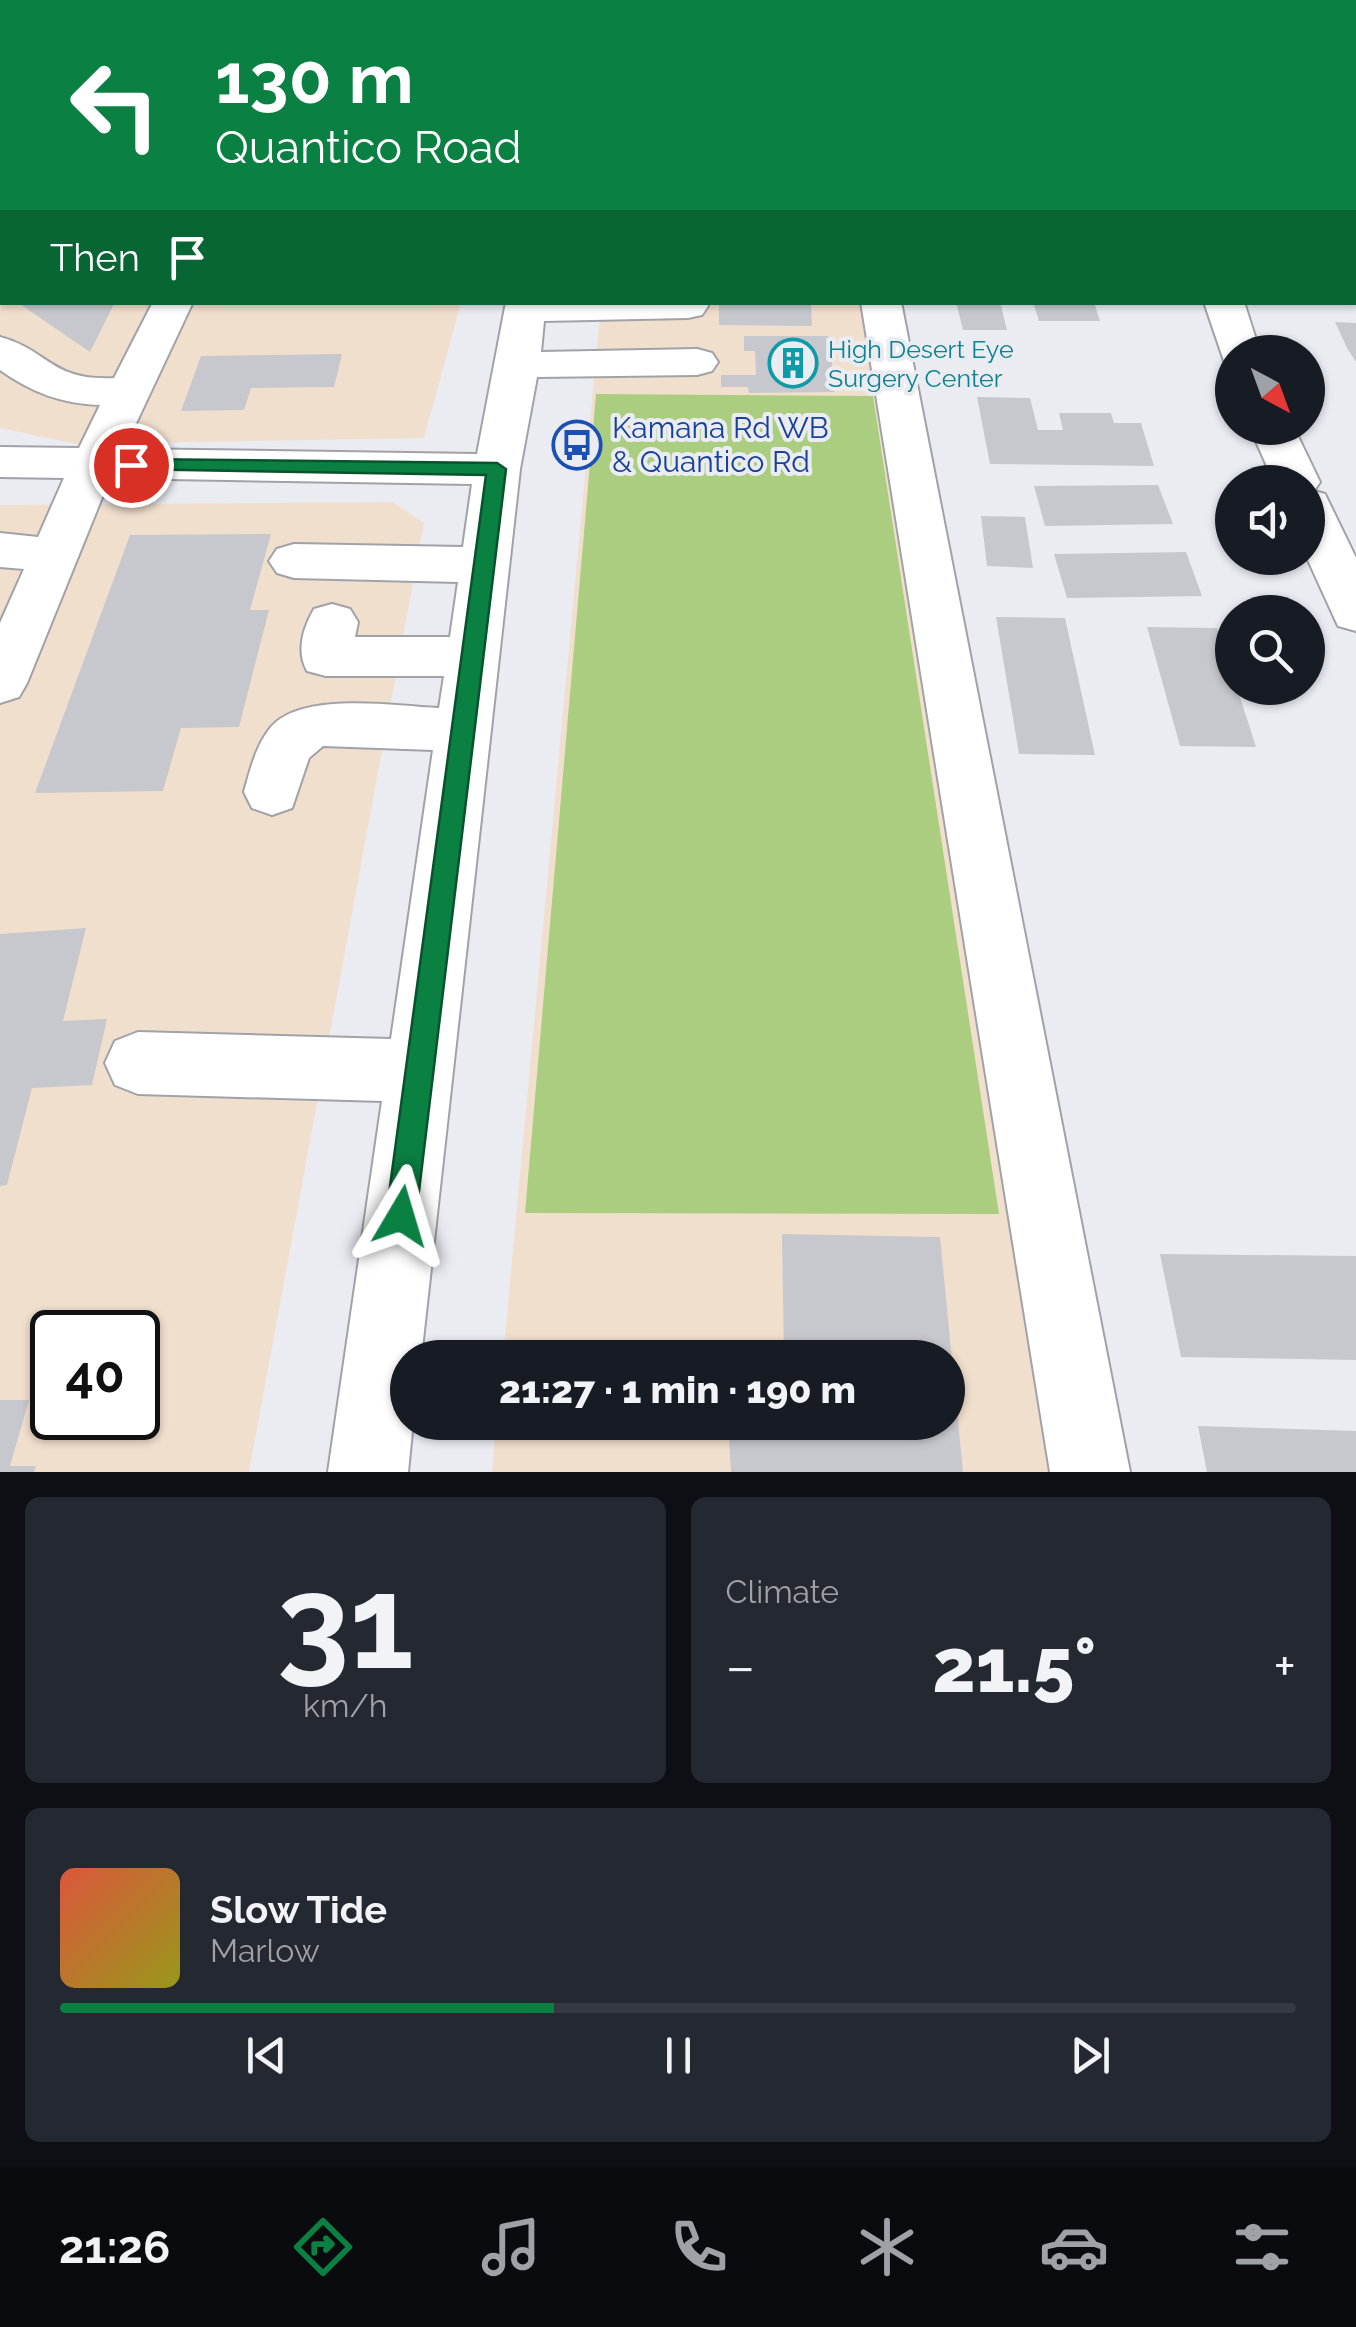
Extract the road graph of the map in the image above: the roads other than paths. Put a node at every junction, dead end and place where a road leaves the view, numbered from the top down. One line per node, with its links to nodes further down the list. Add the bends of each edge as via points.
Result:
1 (172, 305): 10 (street)
2 (882, 305): 28 (street)
3 (1225, 305): 6 (street)
4 (526, 306): 5 (street); 9 (street)
5 (688, 306)
6 (1234, 335)
7 (0, 350): 10 (street, via 67,391)
8 (697, 362): 9 (street)
9 (518, 365): 13 (street)
10 (129, 391): 12 (street)
11 (0, 462): 12 (street)
12 (93, 465): 13 (street); 16 (street)
13 (497, 469): 18 (street)
14 (1325, 527): 19 (street)
15 (0, 550): 16 (street)
16 (55, 555): 22 (street)
17 (294, 561): 18 (street)
18 (484, 565): 20 (street)
19 (1356, 613)
20 (472, 656): 21 (street); 23 (street)
21 (326, 657)
22 (0, 683)
23 (463, 730): 24 (street, via 319,725 298,731 284,744); 26 (street)
24 (272, 792)
25 (138, 1063): 26 (street)
26 (420, 1070): 27 (street)
27 (368, 1472)
28 (1090, 1472)

